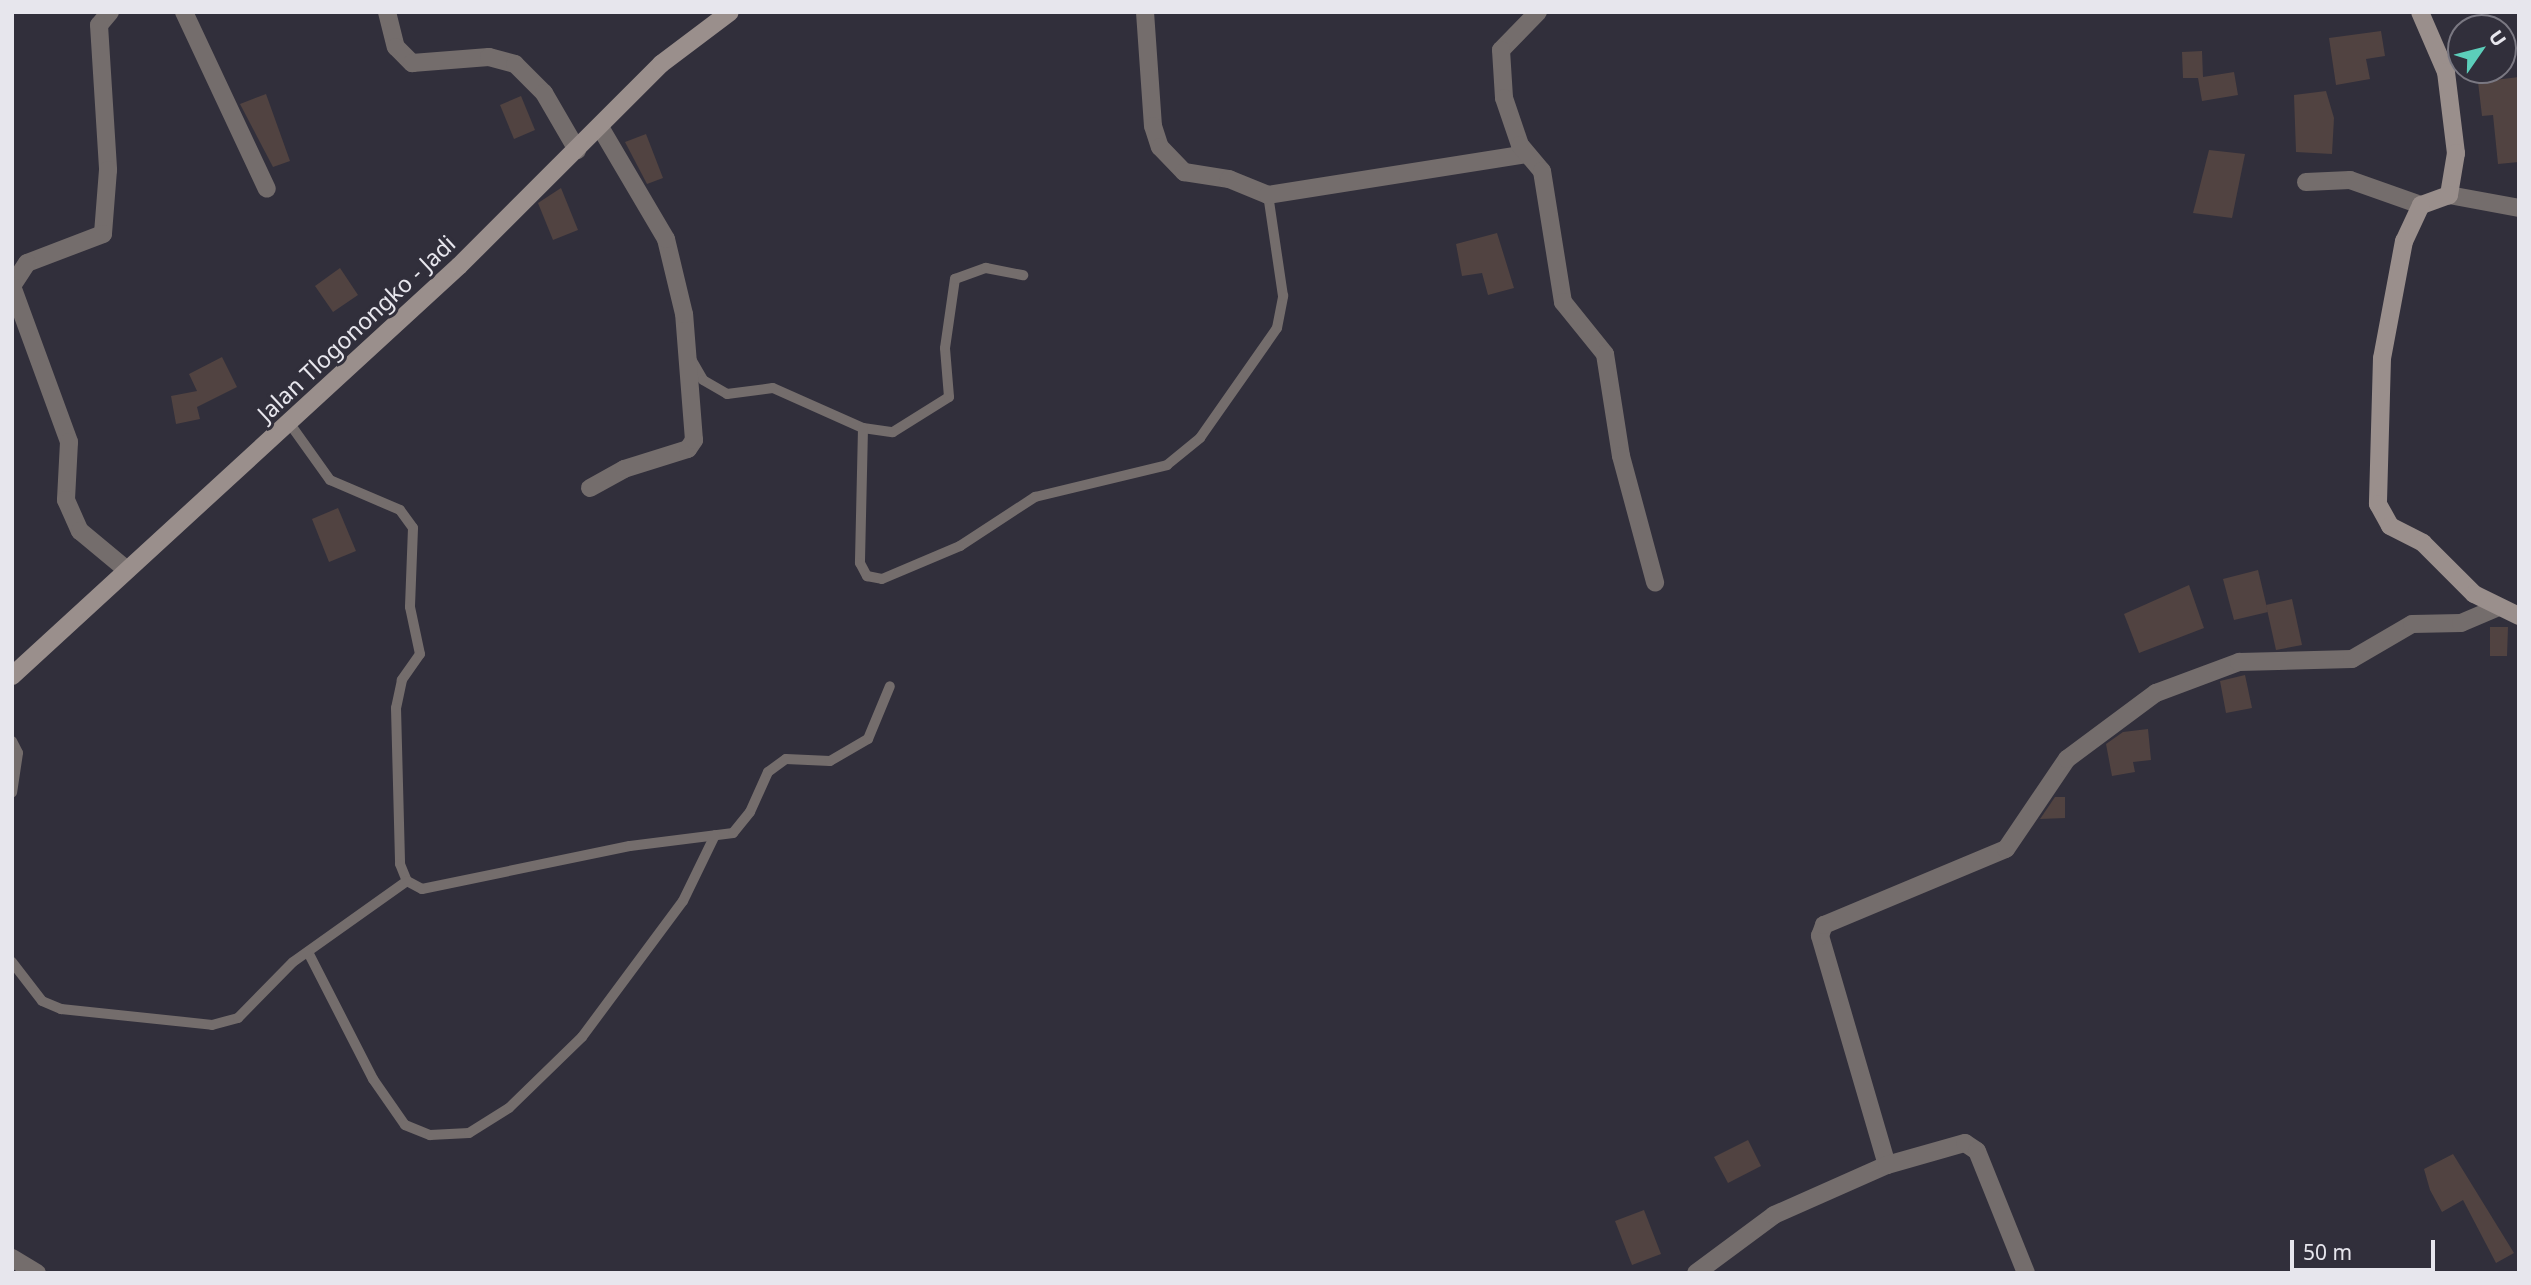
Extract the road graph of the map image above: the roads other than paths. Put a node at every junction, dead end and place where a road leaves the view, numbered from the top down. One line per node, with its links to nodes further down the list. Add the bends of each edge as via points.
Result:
1 (110, 12): 22 (street, via 99,25 108,170 103,234 27,263 12,286 69,442 66,500 80,531)
2 (184, 12): 12 (street)
3 (387, 12): 9 (street, via 396,47 412,63 499,57 522,69)
4 (730, 12): 8 (street, Jalan Tlogonongko - Jadi, via 661,64)
5 (1145, 12): 13 (street, via 1149,92 1160,146 1184,172 1229,179)
6 (1538, 12): 10 (street, via 1505,42 1499,60 1504,98)
7 (2420, 12): 14 (street, via 2446,72 2457,138)
8 (600, 127): 9 (street, Jalan Tlogonongko - Jadi); 18 (street, via 666,239)
9 (577, 150): 19 (street, Jalan Tlogonongko - Jadi)
10 (1526, 154): 13 (street); 23 (street, via 1546,185 1563,302 1605,354 1620,456)
11 (2306, 182): 15 (street, via 2350,180)
12 (267, 189)
13 (1268, 195): 20 (lane, via 1283,296 1277,328 1200,438 1167,465 1035,497 960,546 882,579 867,576 860,563)
14 (2449, 195): 15 (street); 16 (street)
15 (2421, 205): 24 (street, via 2404,241 2385,331 2378,504 2390,526 2423,543)
16 (2519, 208)
17 (1023, 275): 20 (lane, via 986,268 955,279 946,337 949,397 893,432)
18 (688, 354): 20 (lane, via 716,389 727,394 773,388); 21 (street, via 692,444)
19 (290, 425): 22 (street, Jalan Tlogonongko - Jadi); 31 (lane, via 330,480 400,510 413,528 410,607 420,654 402,680 396,708 400,864)
20 (863, 428)
21 (590, 488)
22 (127, 570): 26 (street, Jalan Tlogonongko - Jadi)
23 (1655, 582)
24 (2497, 608): 25 (street); 34 (street, via 2461,623 2412,624 2352,659 2239,662 2156,693 2075,751 2006,849 1824,925 1821,936)
25 (2519, 616)
26 (12, 676)
27 (890, 686): 30 (lane, via 867,739 830,761 786,759 768,772 750,812 733,833)
28 (12, 741): 29 (lane, via 18,753)
29 (12, 793)
30 (715, 835): 31 (lane, via 630,846 422,889); 32 (lane, via 683,901 582,1037 509,1108 469,1133 430,1135 405,1125 373,1079)
31 (407, 881): 32 (lane)
32 (307, 952): 33 (lane, via 238,1018 212,1025 61,1009 42,1001)
33 (12, 962)
34 (1887, 1165): 37 (street, via 1774,1215); 38 (street, via 1972,1145)
35 (12, 1258): 36 (street)
36 (37, 1273)
37 (1696, 1273)
38 (2026, 1273)

